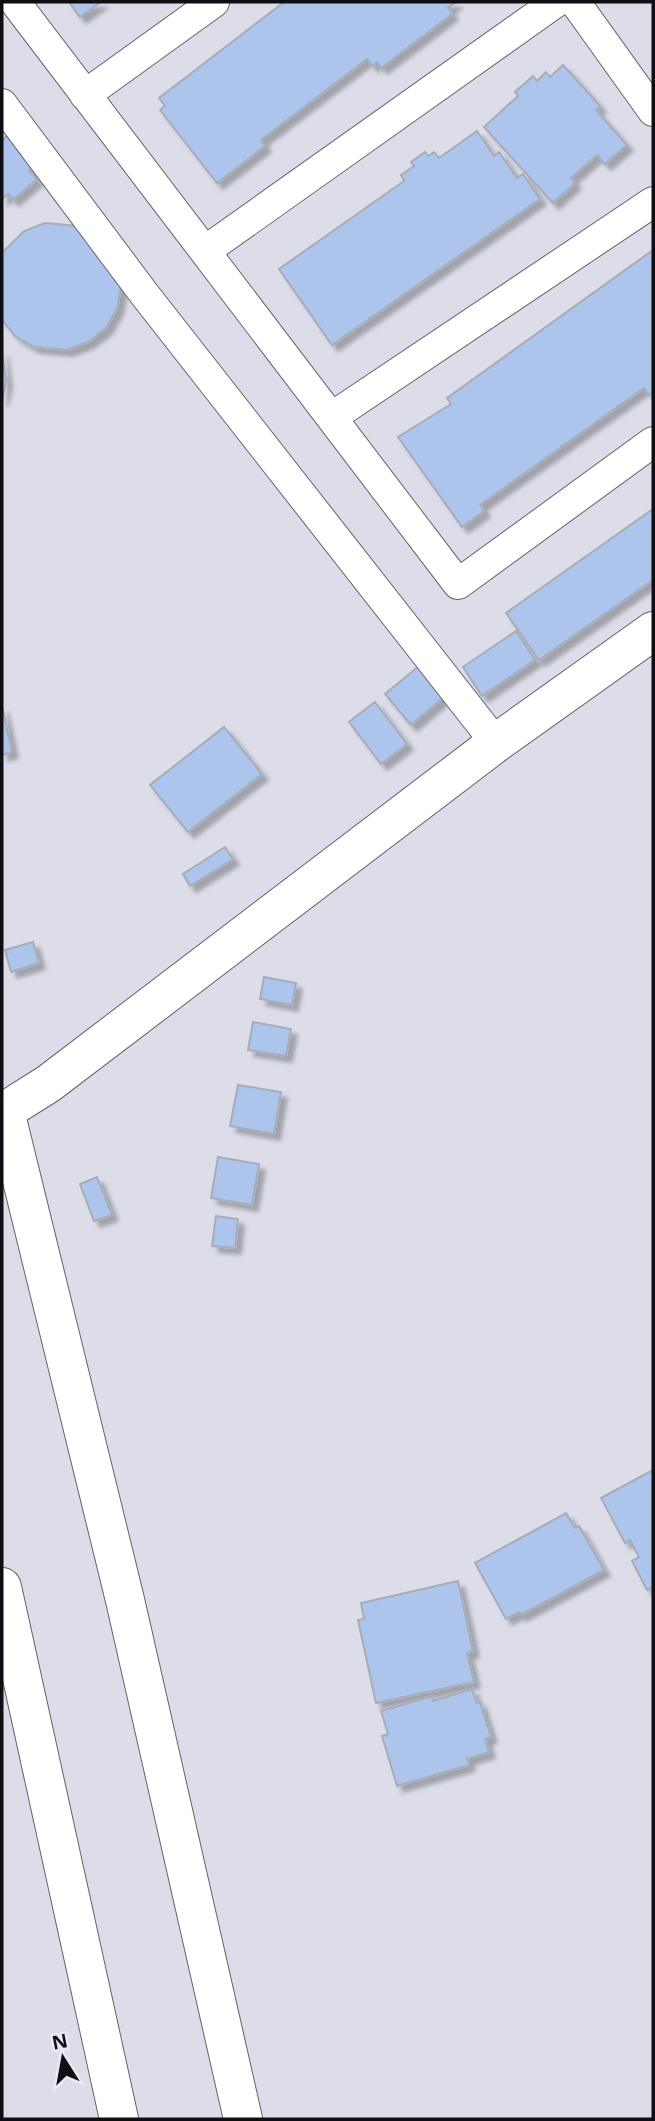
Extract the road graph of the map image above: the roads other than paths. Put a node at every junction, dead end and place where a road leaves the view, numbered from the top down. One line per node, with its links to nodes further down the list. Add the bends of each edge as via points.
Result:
1 (15, 2): 5 (street)
2 (214, 2): 5 (street)
3 (556, 2): 9 (street)
4 (575, 2): 7 (street)
5 (85, 95): 9 (street)
6 (2, 104): 13 (street, via 145,295)
7 (653, 111)
8 (653, 202): 10 (street)
9 (205, 251): 10 (street)
10 (332, 417): 11 (street, via 458,584)
11 (653, 442)
12 (653, 631): 13 (main road)
13 (496, 743): 14 (main road, via 48,1084)
14 (3, 1109): 17 (main road, via 125,1600)
15 (2, 1587): 16 (main road)
16 (119, 2119)
17 (243, 2119)

